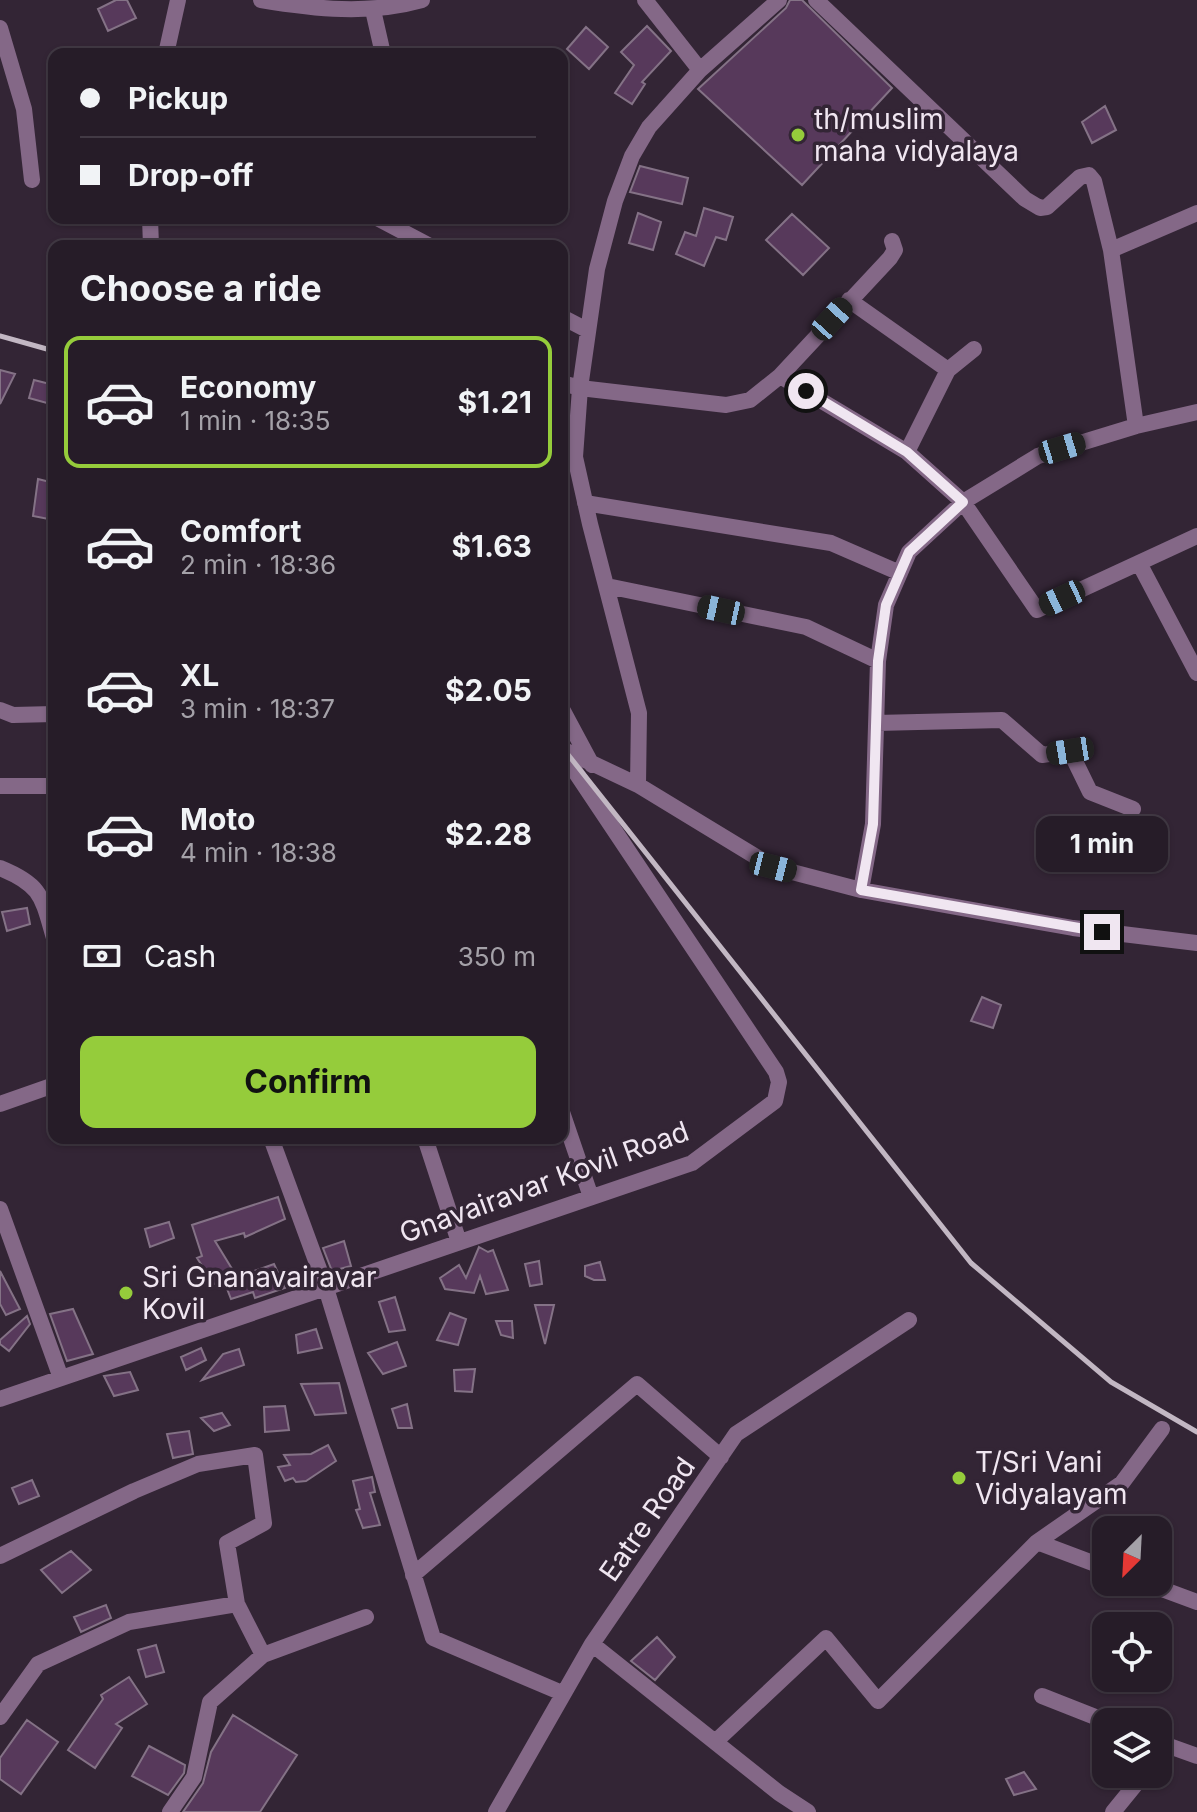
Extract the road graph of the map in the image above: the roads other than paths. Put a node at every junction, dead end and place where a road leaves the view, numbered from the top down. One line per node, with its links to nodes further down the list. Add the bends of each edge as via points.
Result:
1 (178, 0): 9 (street)
2 (261, 0): 7 (street)
3 (422, 0): 7 (street)
4 (645, 0): 11 (street)
5 (779, 0): 11 (street)
6 (816, 0): 17 (street, via 1025,199 1047,207 1089,175)
7 (373, 10): 10 (street)
8 (0, 28): 12 (street, via 24,109)
9 (167, 48)
10 (382, 48)
11 (700, 70): 20 (street, via 649,127 632,156 597,269)
12 (32, 180)
13 (1197, 213): 17 (street)
14 (388, 224): 15 (street)
15 (419, 240)
16 (892, 241): 18 (street, via 895,250 890,258)
17 (1111, 250): 27 (street)
18 (849, 300): 22 (street); 23 (street)
19 (568, 320): 20 (street)
20 (587, 330): 25 (street)
21 (974, 349): 22 (street)
22 (948, 370): 28 (street)
23 (780, 376): 25 (street, via 750,400 726,405); 28 (street)
24 (568, 385): 25 (street)
25 (580, 388): 30 (street, via 575,457)
26 (1197, 412): 27 (street)
27 (1136, 426): 29 (street, via 1038,456)
28 (907, 452): 29 (street)
29 (963, 502): 32 (street, via 1037,610); 33 (street, via 909,552)
30 (585, 503): 33 (street, via 831,543); 34 (street)
31 (1197, 536): 32 (street)
32 (1139, 563): 36 (street)
33 (900, 573): 35 (street, via 886,605)
34 (607, 586): 35 (street, via 806,627); 44 (street, via 639,713)
35 (878, 661): 40 (street)
36 (1197, 673)
37 (0, 710): 38 (street)
38 (48, 714)
39 (568, 720): 43 (street)
40 (876, 723): 47 (street, via 1002,720 1042,755 1070,751 1090,792); 49 (street, via 873,824)
41 (568, 753): 43 (street)
42 (568, 759): 57 (street, Gnavairavar Kovil Road, via 779,1082 775,1101 692,1163)
43 (592, 765): 44 (street)
44 (638, 785): 49 (street, via 773,867)
45 (0, 786): 46 (street)
46 (48, 786)
47 (1133, 809)
48 (0, 868): 50 (street, via 38,889)
49 (861, 890): 51 (street, via 1073,928)
50 (48, 920)
51 (1197, 943)
52 (48, 1087): 53 (street)
53 (0, 1104)
54 (568, 1130): 57 (street)
55 (273, 1144): 60 (street)
56 (427, 1144): 59 (street)
57 (591, 1197): 59 (street, Gnavairavar Kovil Road)
58 (0, 1209): 62 (street)
59 (459, 1242): 60 (street, Gnavairavar Kovil Road)
60 (326, 1288): 62 (street, Gnavairavar Kovil Road); 69 (street)
61 (909, 1320): 65 (street, Eatre Road, via 736,1434)
62 (61, 1378): 63 (street, Gnavairavar Kovil Road)
63 (0, 1399)
64 (1162, 1429): 66 (street, via 1122,1483)
65 (721, 1457): 69 (street, via 637,1384); 74 (street, Eatre Road)
66 (1037, 1542): 68 (street); 80 (street, via 878,1701 826,1638)
67 (0, 1556): 72 (street, via 198,1464 255,1455 264,1523 227,1543)
68 (1092, 1563)
69 (413, 1575): 76 (street, via 433,1638)
70 (1172, 1593): 71 (street)
71 (1197, 1602)
72 (237, 1604): 75 (street); 79 (street, via 129,1622 38,1664)
73 (366, 1617): 75 (street)
74 (592, 1644): 76 (street, Eatre Road); 80 (street)
75 (263, 1655): 84 (street, via 210,1702 194,1777)
76 (562, 1693): 85 (street, Eatre Road)
77 (1042, 1696): 78 (street)
78 (1092, 1716)
79 (0, 1717)
80 (715, 1742): 86 (street)
81 (1172, 1750): 82 (street)
82 (1197, 1756)
83 (1133, 1788): 87 (street)
84 (170, 1812)
85 (496, 1812)
86 (808, 1812)
87 (1113, 1812)

